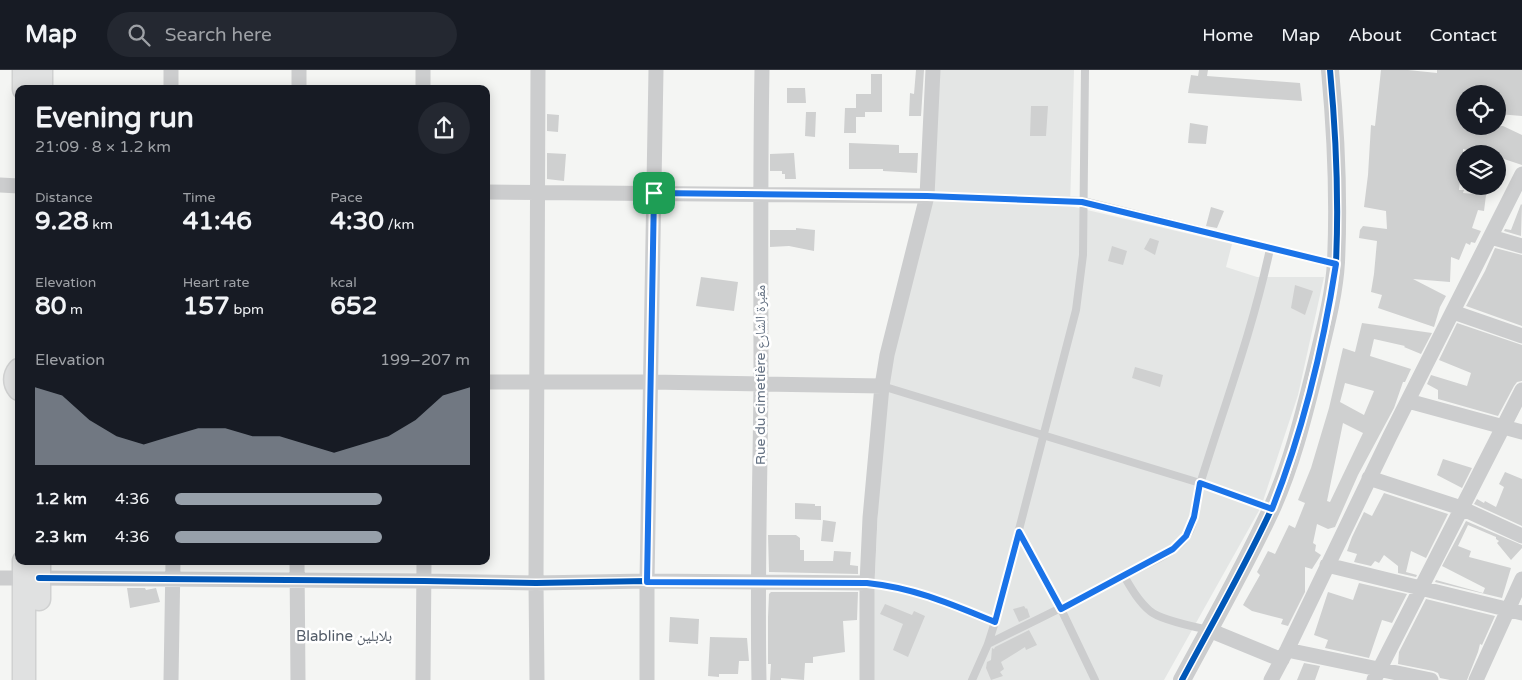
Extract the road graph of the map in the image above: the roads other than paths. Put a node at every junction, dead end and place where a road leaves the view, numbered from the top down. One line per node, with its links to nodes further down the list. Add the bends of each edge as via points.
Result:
1 (24, 70): 12 (main road)
2 (41, 70): 13 (main road)
3 (171, 70): 14 (street)
4 (299, 70): 15 (street)
5 (423, 70): 16 (street)
6 (538, 70): 21 (street)
7 (656, 70): 22 (street)
8 (762, 70): 23 (street, Rue du cimetière مقبرة الشارع)
9 (932, 70): 24 (street)
10 (1085, 70): 25 (lane)
11 (1330, 70): 29 (street, via 1334,110)
12 (24, 85)
13 (41, 85)
14 (171, 85)
15 (298, 85)
16 (423, 85)
17 (1522, 174): 26 (street)
18 (0, 185): 19 (street)
19 (15, 186)
20 (490, 192): 21 (street)
21 (537, 192): 22 (street); 32 (street)
22 (654, 193): 23 (street); 34 (street)
23 (760, 195): 24 (street); 35 (street, Rue du cimetière مقبرة الشارع)
24 (927, 196): 25 (lane); 36 (street, via 886,355)
25 (1082, 202): 28 (lane); 41 (lane, via 1083,255 1076,310)
26 (1491, 237): 27 (street); 30 (street)
27 (1522, 246)
28 (1270, 249): 29 (lane); 43 (lane, via 1260,296)
29 (1336, 264): 45 (street, via 1308,401)
30 (1453, 312): 31 (street); 38 (street)
31 (1522, 336)
32 (538, 381): 33 (street); 34 (street); 61 (street)
33 (490, 382)
34 (651, 382): 35 (street); 59 (street)
35 (761, 385): 36 (street); 60 (street, Rue du cimetière مقبرة الشارع)
36 (882, 386): 41 (lane); 62 (street)
37 (1522, 390): 39 (street)
38 (1408, 401): 39 (street); 42 (street)
39 (1502, 428): 40 (street); 44 (street)
40 (1522, 432)
41 (1044, 436): 43 (lane); 46 (lane)
42 (1369, 478): 44 (street); 51 (street)
43 (1200, 483): 45 (lane); 53 (lane, via 1194,517 1186,536 1163,556)
44 (1461, 508): 47 (street); 63 (street)
45 (1272, 509): 67 (street)
46 (1019, 532): 64 (lane); 66 (lane)
47 (1522, 536)
48 (172, 565): 56 (street)
49 (297, 565): 57 (street)
50 (424, 565): 58 (street)
51 (1327, 565): 63 (street); 69 (street)
52 (32, 570): 54 (street); 56 (street); 71 (main road); 72 (main road)
53 (1124, 576): 64 (lane); 67 (lane, via 1148,610)
54 (0, 578)
55 (1522, 579): 65 (street)
56 (173, 580): 57 (street); 73 (street)
57 (297, 580): 58 (street); 74 (street)
58 (424, 581): 61 (street); 75 (street)
59 (647, 582): 60 (street); 61 (street); 77 (street)
60 (757, 582): 62 (street); 78 (street, Rue du cimetière مقبرة الشارع)
61 (536, 583): 76 (street)
62 (867, 583): 66 (lane, via 931,596); 79 (street)
63 (1422, 588): 65 (street); 70 (street)
64 (1061, 609): 68 (lane); 81 (lane)
65 (1515, 611): 85 (street)
66 (995, 622): 68 (lane)
67 (1209, 630): 69 (street); 82 (street)
68 (988, 644): 80 (lane)
69 (1284, 655): 70 (street); 83 (street)
70 (1377, 674): 84 (street)
71 (24, 680)
72 (40, 680)
73 (171, 680)
74 (298, 680)
75 (423, 680)
76 (537, 680)
77 (647, 680)
78 (758, 680)
79 (868, 680)
80 (972, 680)
81 (1094, 680)
82 (1182, 680)
83 (1271, 680)
84 (1431, 680)
85 (1476, 680)

